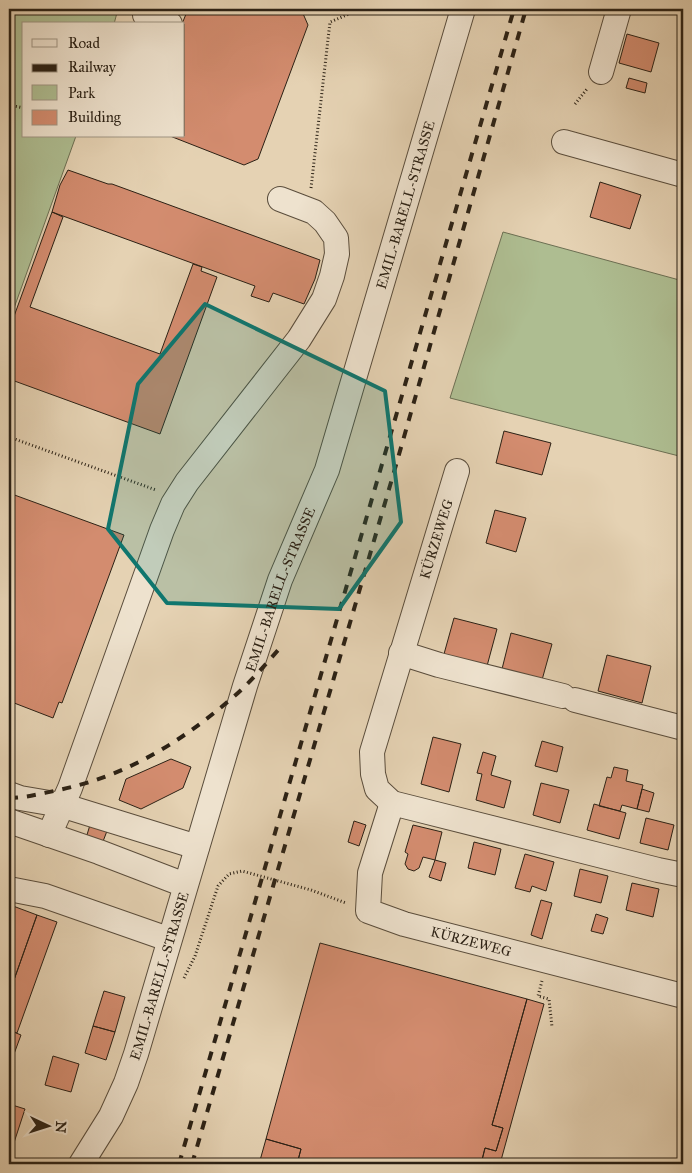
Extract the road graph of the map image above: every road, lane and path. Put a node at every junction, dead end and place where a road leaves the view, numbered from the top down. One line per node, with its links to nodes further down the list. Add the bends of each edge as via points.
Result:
1 (147, 9): 8 (street, via 145,15)
2 (180, 9): 9 (street)
3 (361, 9): 16 (path, via 330,22 310,191)
4 (463, 9): 27 (street, EMIL-BARELL-STRASSE, via 327,470 280,580)
5 (619, 9): 10 (street)
6 (666, 9): 7 (path)
7 (683, 14)
8 (164, 22)
9 (175, 22)
10 (601, 72)
11 (9, 105): 12 (path)
12 (22, 108)
13 (564, 142): 14 (street)
14 (683, 174)
15 (280, 199): 16 (street)
16 (304, 208): 19 (street, via 326,222 336,238 337,254 324,299 299,339)
17 (9, 437): 19 (path)
18 (457, 472): 20 (street, KÜRZEWEG)
19 (177, 498): 24 (street, via 162,530 70,788)
20 (401, 653): 21 (street); 23 (street, KÜRZEWEG, via 372,752 377,789)
21 (683, 728)
22 (9, 794): 24 (street)
23 (392, 803): 28 (street); 31 (street, via 370,873)
24 (61, 805): 26 (street); 27 (street)
25 (9, 821): 26 (street)
26 (49, 835): 29 (street)
27 (197, 847): 29 (street, EMIL-BARELL-STRASSE)
28 (683, 875)
29 (185, 885): 32 (street, EMIL-BARELL-STRASSE)
30 (9, 889): 32 (street, via 45,896)
31 (368, 911): 33 (street, KÜRZEWEG, via 404,924); 34 (path, via 311,890 242,871 229,874 218,886 196,956 184,978)
32 (168, 939): 34 (street, EMIL-BARELL-STRASSE)
33 (547, 961): 35 (street, KÜRZEWEG); 36 (path, via 538,996 549,999)
34 (157, 978): 37 (street, EMIL-BARELL-STRASSE, via 126,1084)
35 (683, 996)
36 (552, 1026)
37 (82, 1164)

